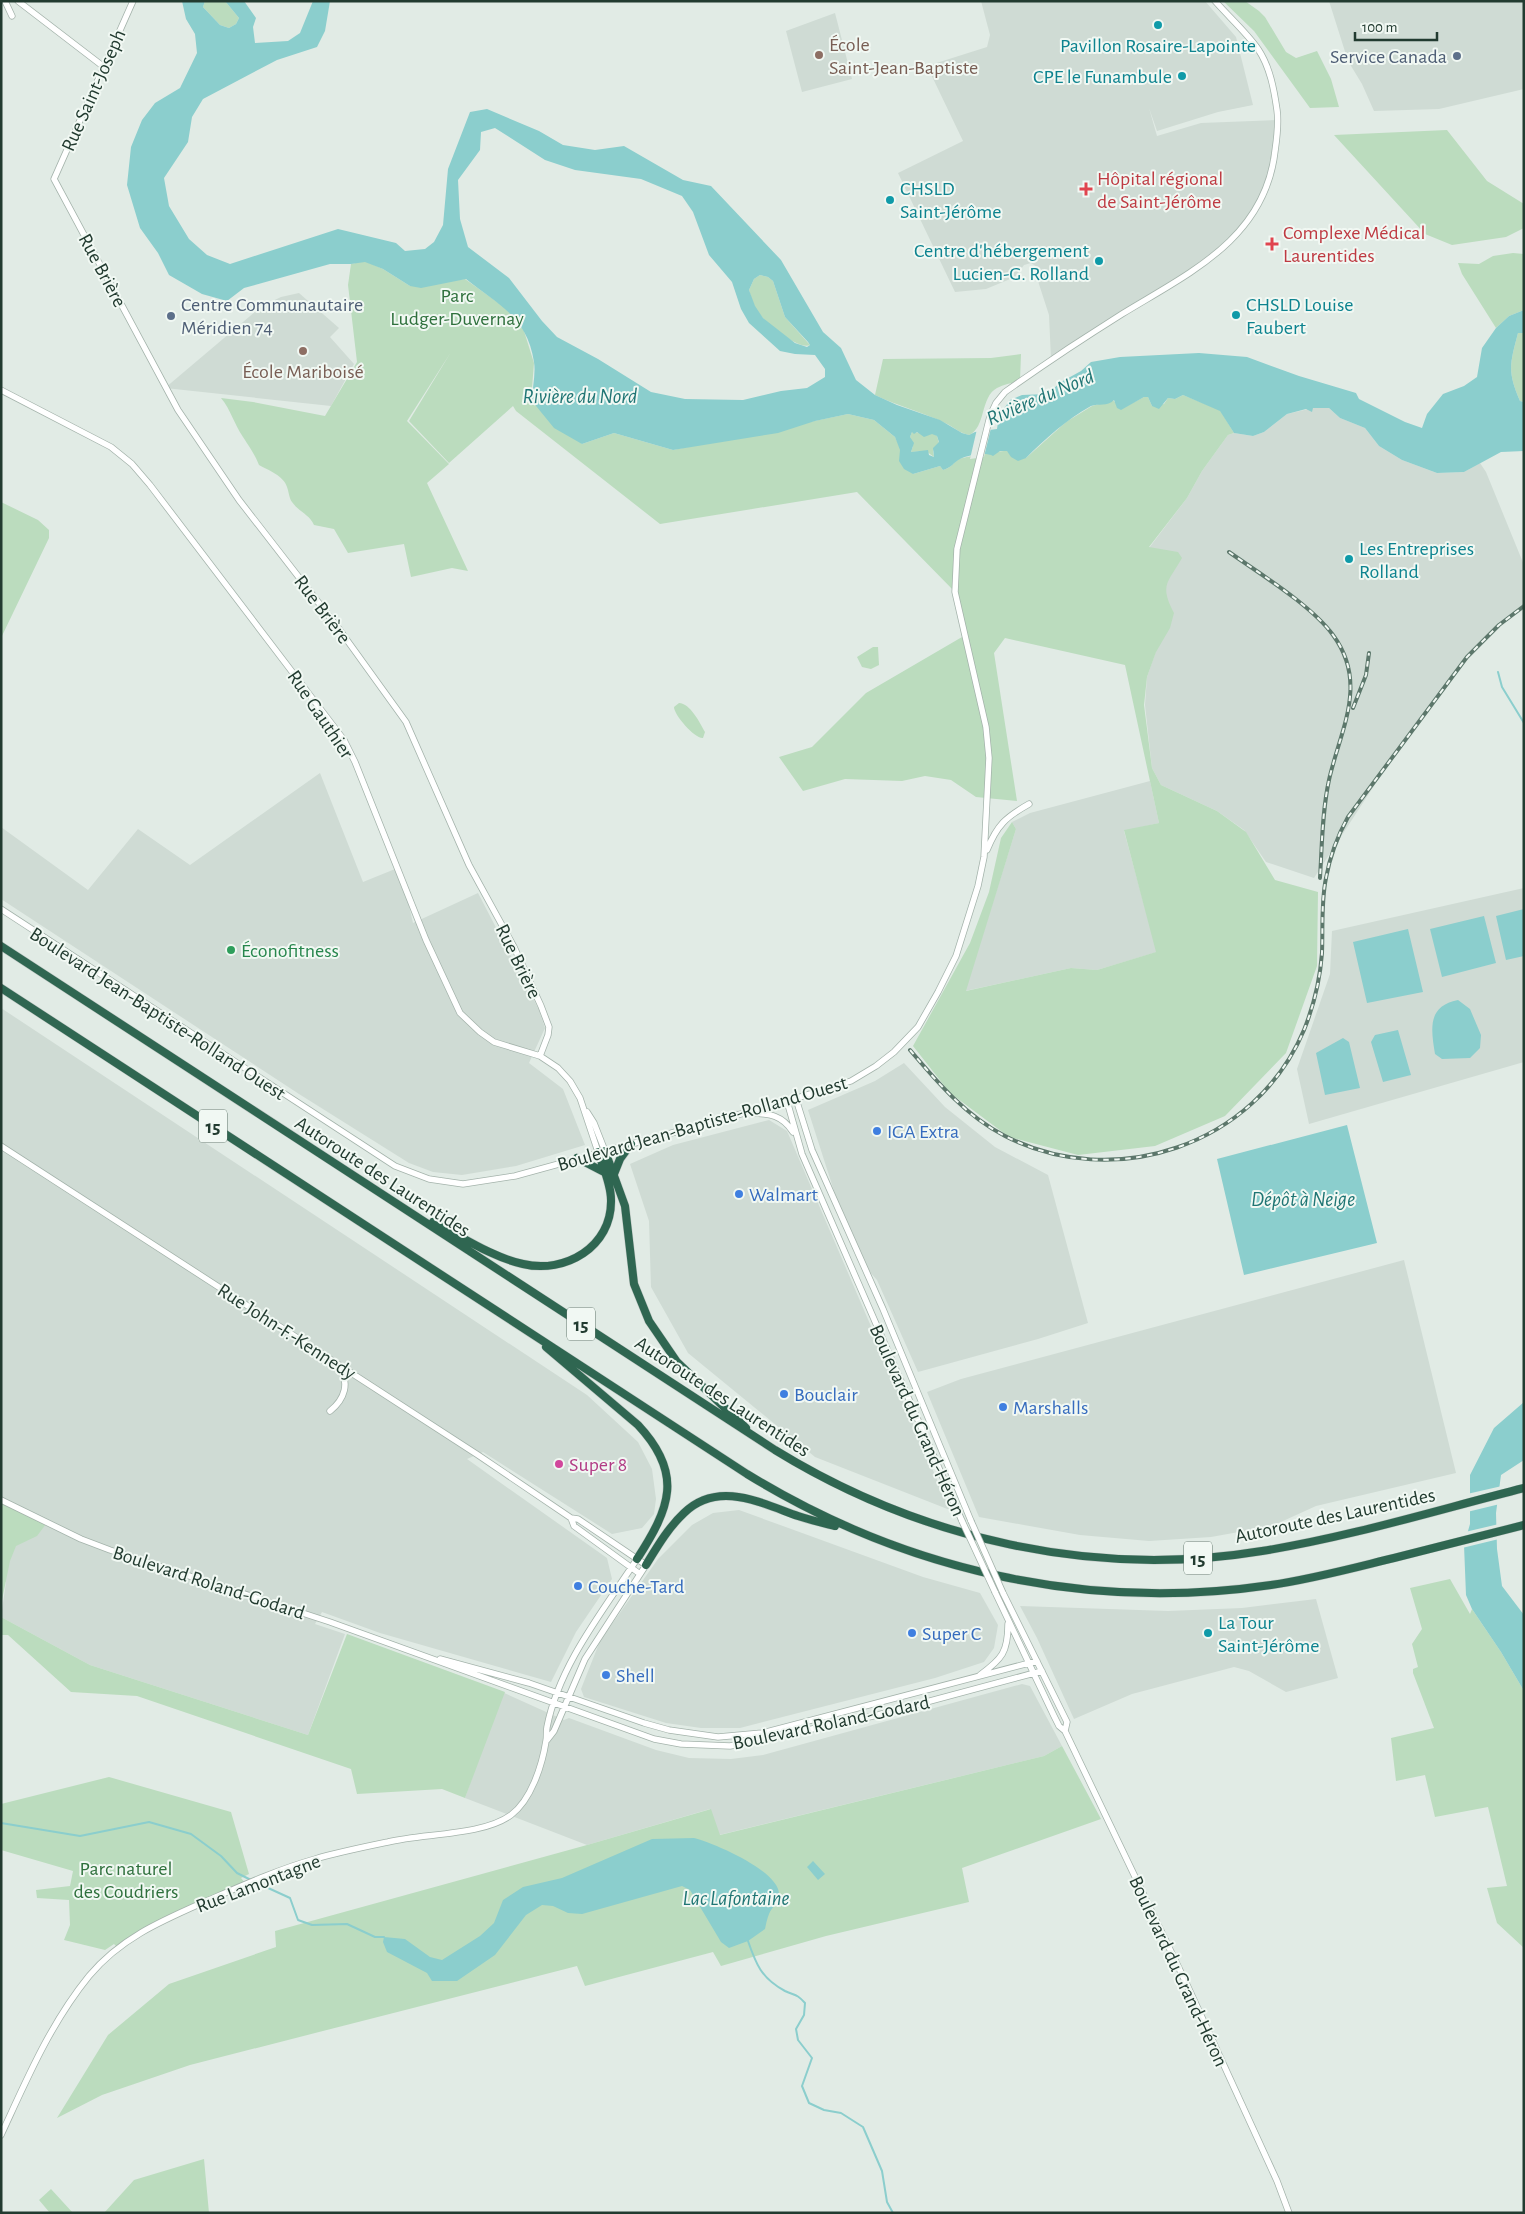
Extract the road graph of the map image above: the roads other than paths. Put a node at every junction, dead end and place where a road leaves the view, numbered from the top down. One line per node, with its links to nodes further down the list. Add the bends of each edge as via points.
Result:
1 (6, 1): 5 (street)
2 (18, 1): 6 (street)
3 (133, 1): 6 (street, Rue Saint-Joseph)
4 (1215, 1): 10 (street, Boulevard Jean-Baptiste-Rolland Ouest, via 1258,49 1274,92 1278,129 1273,173 1259,206 1219,252 1005,392 996,402 987,426 958,549 955,592 988,743)
5 (12, 16)
6 (104, 67): 7 (street, Rue Saint-Joseph)
7 (54, 179): 14 (street, Rue Brière, via 178,410 239,500 340,629 406,722 469,865 514,947 541,1006 549,1027)
8 (1, 390): 14 (street, Rue Gauthier, via 111,447 150,485 344,740 426,940 460,1013 494,1042)
9 (1029, 804): 10 (street, via 1008,816 998,828)
10 (984, 857): 15 (street, Boulevard Jean-Baptiste-Rolland Ouest, via 956,956 918,1027 894,1052 860,1076)
11 (1, 910): 22 (street, Boulevard Jean-Baptiste-Rolland Ouest, via 395,1166 429,1179 463,1184 514,1176)
12 (1, 946): 25 (highway, Autoroute des Laurentides / 15)
13 (1, 988): 26 (highway, 15)
14 (540, 1056): 21 (street, Rue Gauthier, via 570,1081)
15 (796, 1099): 16 (street, Boulevard Jean-Baptiste-Rolland Ouest); 41 (street, Boulevard du Grand-Héron, bridge, via 812,1150 883,1309 971,1521)
16 (787, 1101): 17 (street, Boulevard Jean-Baptiste-Rolland Ouest); 18 (street, Boulevard du Grand-Héron)
17 (746, 1112): 18 (street, via 774,1115 785,1122); 19 (street, Boulevard Jean-Baptiste-Rolland Ouest)
18 (796, 1138): 39 (street, Boulevard du Grand-Héron, bridge)
19 (631, 1144): 21 (street, Boulevard Jean-Baptiste-Rolland Ouest); 24 (highway)
20 (1, 1146): 27 (street, Rue John-F.-Kennedy)
21 (601, 1151): 22 (street, Boulevard Jean-Baptiste-Rolland Ouest); 23 (highway); 24 (highway)
22 (577, 1158): 23 (highway)
23 (604, 1172): 25 (highway, via 611,1202 602,1233 582,1255 553,1266 509,1260)
24 (614, 1174): 29 (highway, via 626,1213 634,1284 649,1321 684,1370)
25 (401, 1207): 29 (highway, Autoroute des Laurentides / 15)
26 (521, 1326): 34 (highway, 15, via 760,1482); 35 (highway, via 638,1425 662,1456 667,1482 665,1509)
27 (337, 1364): 28 (street, via 346,1385 340,1400); 32 (street, Rue John-F.-Kennedy)
28 (330, 1411)
29 (760, 1441): 30 (highway, Autoroute des Laurentides / 15, via 831,1482 910,1516 990,1541 1082,1556 1159,1560 1253,1552)
30 (1524, 1488)
31 (1, 1500): 40 (street, Boulevard Roland-Godard, via 110,1550)
32 (571, 1518): 35 (street, Rue John-F.-Kennedy, via 578,1518); 37 (street, Rue John-F.-Kennedy, via 574,1526)
33 (1524, 1525): 34 (highway, 15, via 1329,1574 1272,1585 1143,1594 1068,1588 999,1577 936,1561)
34 (855, 1531): 36 (highway, via 799,1516 751,1498 716,1496 684,1512)
35 (637, 1559): 36 (street, Rue John-F.-Kennedy); 37 (street, Rue Lamontagne)
36 (646, 1565): 38 (street, Rue Lamontagne)
37 (631, 1568): 38 (street, Rue John-F.-Kennedy); 46 (street, Rue Lamontagne, via 589,1631)
38 (640, 1574): 47 (street, Rue Lamontagne, via 585,1659)
39 (1008, 1622): 42 (street, Boulevard du Grand-Héron); 45 (street, via 1004,1654)
40 (421, 1655): 46 (street, Boulevard Roland-Godard); 48 (street, Boulevard Roland-Godard)
41 (1037, 1661): 42 (street, Boulevard Roland-Godard); 43 (street, Boulevard du Grand-Héron)
42 (1029, 1664): 44 (street, Boulevard du Grand-Héron); 45 (street, Boulevard Roland-Godard)
43 (1042, 1672): 44 (street, Boulevard Roland-Godard); 50 (street, Boulevard du Grand-Héron, via 1066,1722)
44 (1034, 1674): 49 (street, Boulevard Roland-Godard, via 858,1720 730,1746 681,1744 654,1739); 50 (street, Boulevard du Grand-Héron, via 1059,1726)
45 (977, 1677): 47 (street, Boulevard Roland-Godard, via 762,1733 718,1737 644,1723)
46 (558, 1693): 47 (street, Boulevard Roland-Godard); 48 (street, Rue Lamontagne)
47 (568, 1696): 49 (street, Rue Lamontagne)
48 (555, 1703): 49 (street, Boulevard Roland-Godard); 51 (street, Rue Lamontagne, via 546,1729)
49 (564, 1706): 51 (street, Rue Lamontagne)
50 (1065, 1731): 53 (street, Boulevard du Grand-Héron, via 1188,1987)
51 (547, 1740): 52 (street, Rue Lamontagne, via 525,1803 500,1821 480,1828 395,1840 315,1859 258,1879 149,1926 118,1948 91,1974 68,2004 42,2047)
52 (1, 2135)
53 (1289, 2213)

